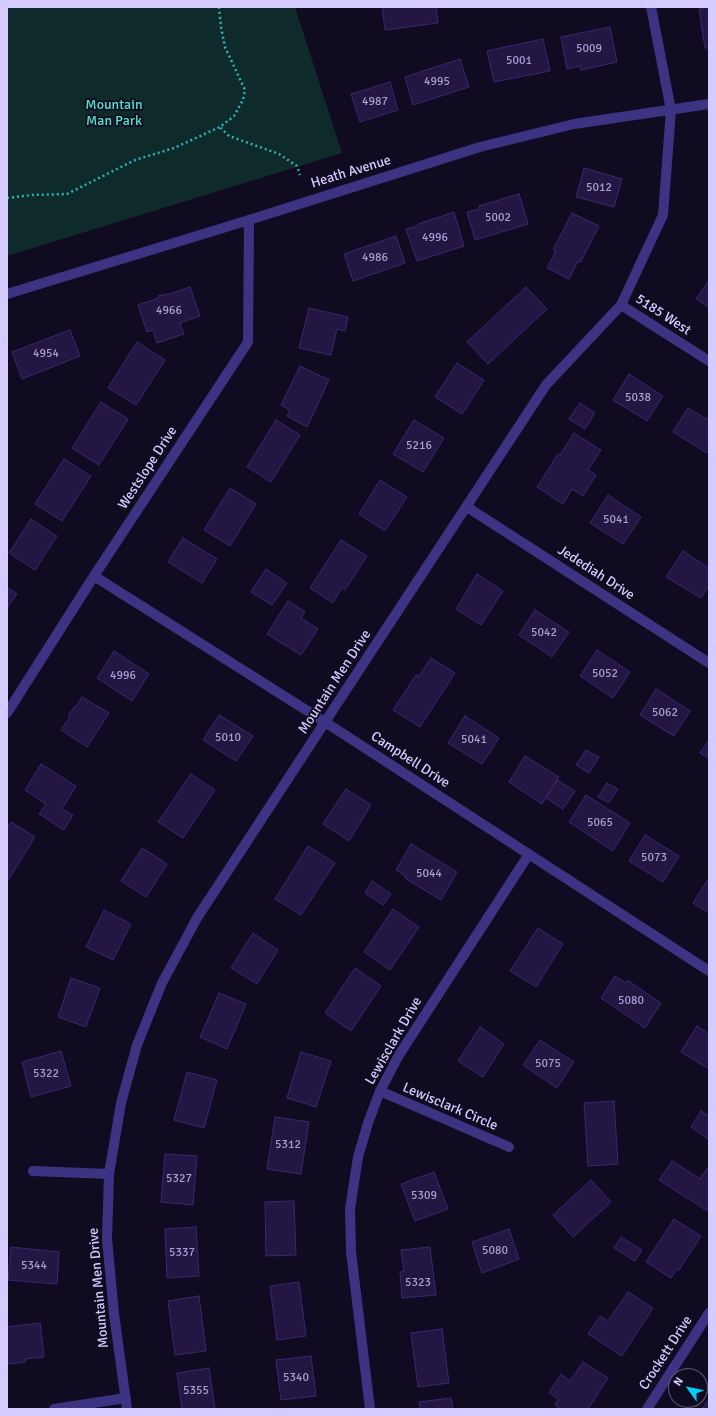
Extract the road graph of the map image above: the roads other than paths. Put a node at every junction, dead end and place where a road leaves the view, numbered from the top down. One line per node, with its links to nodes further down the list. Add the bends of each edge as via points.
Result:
1 (651, 7): 3 (street, Mountain Men Drive)
2 (709, 104): 3 (street, Heath Avenue)
3 (671, 110): 4 (street, Heath Avenue, via 574,124 480,147); 6 (street, Mountain Men Drive, via 663,215)
4 (249, 220): 5 (street, Heath Avenue); 9 (street, Westslope Drive, via 248,342)
5 (7, 294)
6 (621, 305): 7 (street, 5185 West); 8 (street, Mountain Men Drive, via 546,385)
7 (709, 361)
8 (468, 507): 10 (street, Jedediah Drive); 12 (street, Mountain Men Drive)
9 (94, 576): 11 (street, Westslope Drive); 12 (street, Campbell Drive)
10 (709, 663)
11 (7, 712)
12 (325, 722): 13 (street, Campbell Drive); 18 (street, Mountain Men Drive, via 197,918 162,983 136,1045 123,1096)
13 (529, 854): 14 (street, Campbell Drive); 15 (street, Lewisclark Drive, via 399,1055)
14 (709, 971)
15 (380, 1091): 16 (street, Lewisclark Circle); 23 (street, Lewisclark Drive, via 358,1157 350,1209 352,1252)
16 (509, 1147)
17 (33, 1170): 18 (street)
18 (109, 1174): 20 (street, Mountain Men Drive, via 107,1240)
19 (709, 1313): 24 (street, Crockett Drive)
20 (126, 1398): 21 (street); 22 (street, Mountain Men Drive)
21 (54, 1409)
22 (127, 1409)
23 (370, 1409)
24 (647, 1409)

